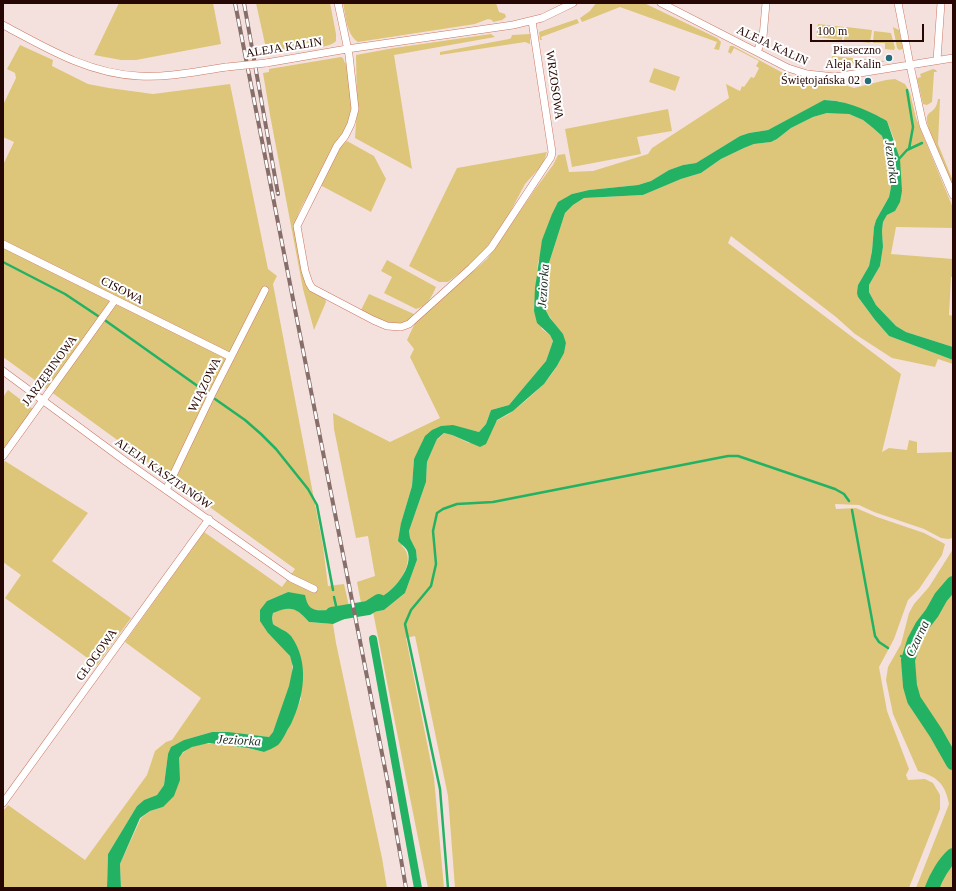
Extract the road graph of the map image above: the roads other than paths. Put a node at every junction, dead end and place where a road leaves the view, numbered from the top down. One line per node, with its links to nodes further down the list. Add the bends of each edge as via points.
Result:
1 (338, 3): 10 (street)
2 (573, 3): 8 (street, ALEJA KALIN)
3 (661, 3): 7 (street, ALEJA KALIN)
4 (766, 3): 11 (street, via 763,37)
5 (898, 3): 14 (street)
6 (941, 3): 13 (street)
7 (671, 5): 11 (street, ALEJA KALIN)
8 (532, 21): 10 (street, ALEJA KALIN); 10 (street, WRZOSOWA, via 552,152 549,163 490,248 408,324 400,326 387,326 373,320 312,288 305,271 296,229 337,146 351,124 355,109)
9 (3, 25): 10 (street, ALEJA KALIN, bridge, via 80,64 122,75 154,76 266,63)
10 (346, 49)
11 (757, 52): 14 (street, ALEJA KALIN, via 797,71 819,76 835,77)
12 (953, 58): 13 (street, ALEJA KALIN)
13 (937, 60): 14 (street, ALEJA KALIN)
14 (910, 65): 15 (street, via 923,125)
15 (953, 195)
16 (3, 244): 18 (street, CISOWA)
17 (265, 290): 19 (street, WIĄZOWA)
18 (115, 300): 19 (street, CISOWA); 21 (street, JARZĘBINOWA)
19 (231, 357): 23 (street, WIĄZOWA)
20 (3, 372): 21 (street, ALEJA KASZTANÓW)
21 (43, 400): 22 (street, JARZĘBINOWA); 23 (street, ALEJA KASZTANÓW)
22 (3, 456)
23 (166, 490): 24 (street, ALEJA KASZTANÓW)
24 (209, 520): 25 (street, ALEJA KASZTANÓW, via 291,578); 26 (street, GŁOGOWA)
25 (314, 589)
26 (3, 803)

